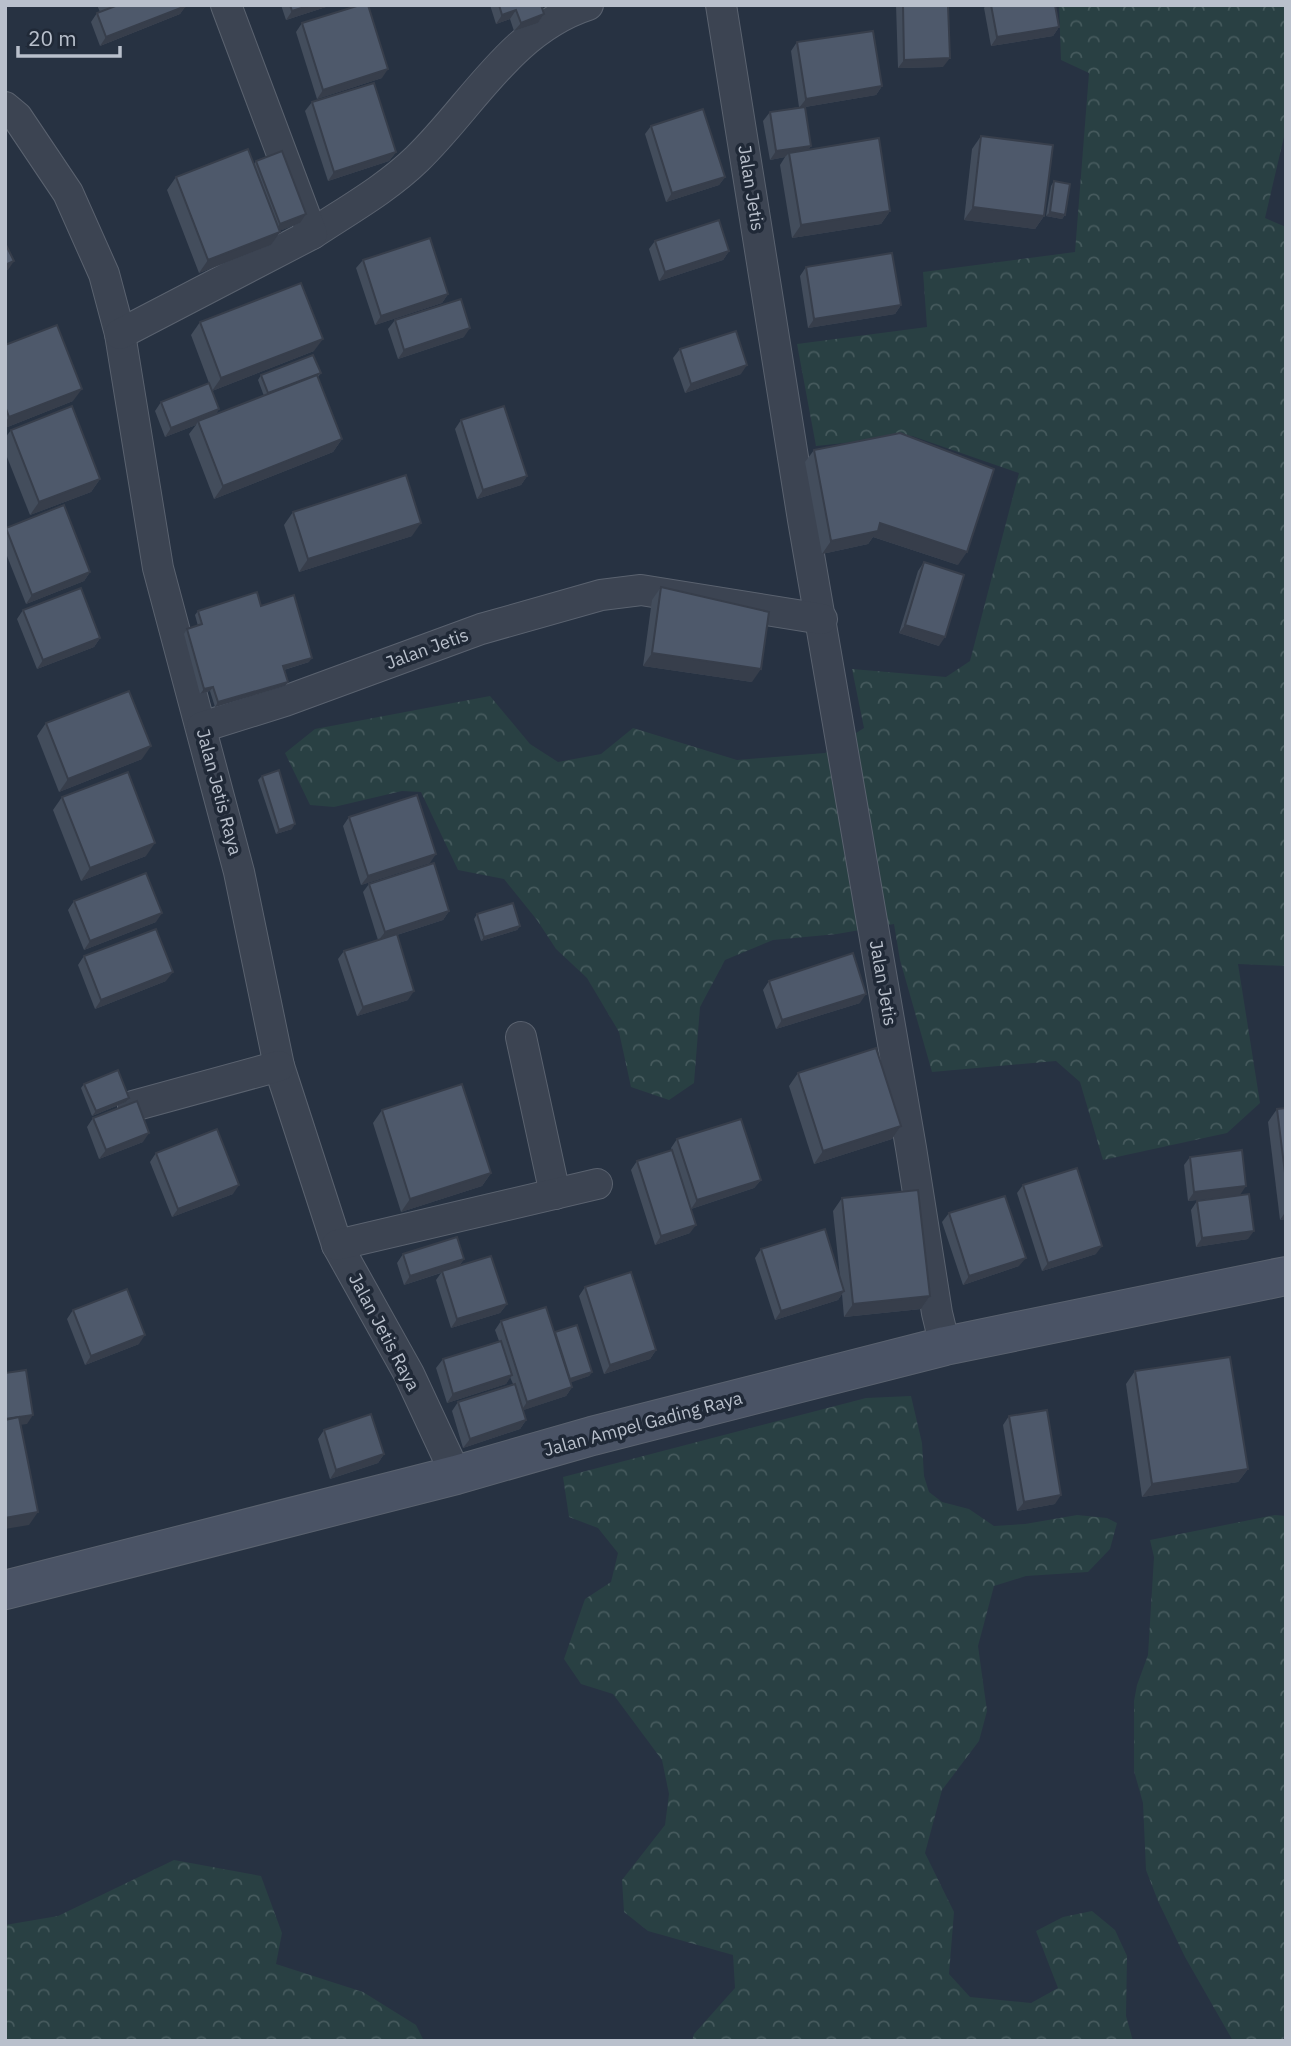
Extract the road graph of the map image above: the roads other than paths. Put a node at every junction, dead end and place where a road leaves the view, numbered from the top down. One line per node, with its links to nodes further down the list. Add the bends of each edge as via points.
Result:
1 (226, 5): 5 (street)
2 (588, 5): 5 (street, via 568,12 530,38 419,157 386,186)
3 (721, 5): 7 (street, Jalan Jetis)
4 (5, 107): 6 (street, Jalan Jetis Raya, via 17,117 68,193 104,274)
5 (312, 234): 6 (street)
6 (120, 334): 8 (street, Jalan Jetis Raya, via 158,568)
7 (821, 619): 8 (street, Jalan Jetis, via 641,590 601,595 481,629); 16 (street, Jalan Jetis)
8 (202, 727): 10 (street, Jalan Jetis Raya, via 239,872)
9 (521, 1037): 13 (street)
10 (279, 1066): 11 (street); 14 (street, Jalan Jetis Raya)
11 (133, 1106)
12 (597, 1184): 13 (street)
13 (555, 1194): 14 (street)
14 (337, 1245): 17 (street, Jalan Jetis Raya, via 408,1374)
15 (1286, 1276): 16 (main road, Jalan Ampel Gading Raya)
16 (945, 1346): 17 (main road, Jalan Ampel Gading Raya)
17 (456, 1475): 18 (main road, Jalan Ampel Gading Raya)
18 (5, 1590)

